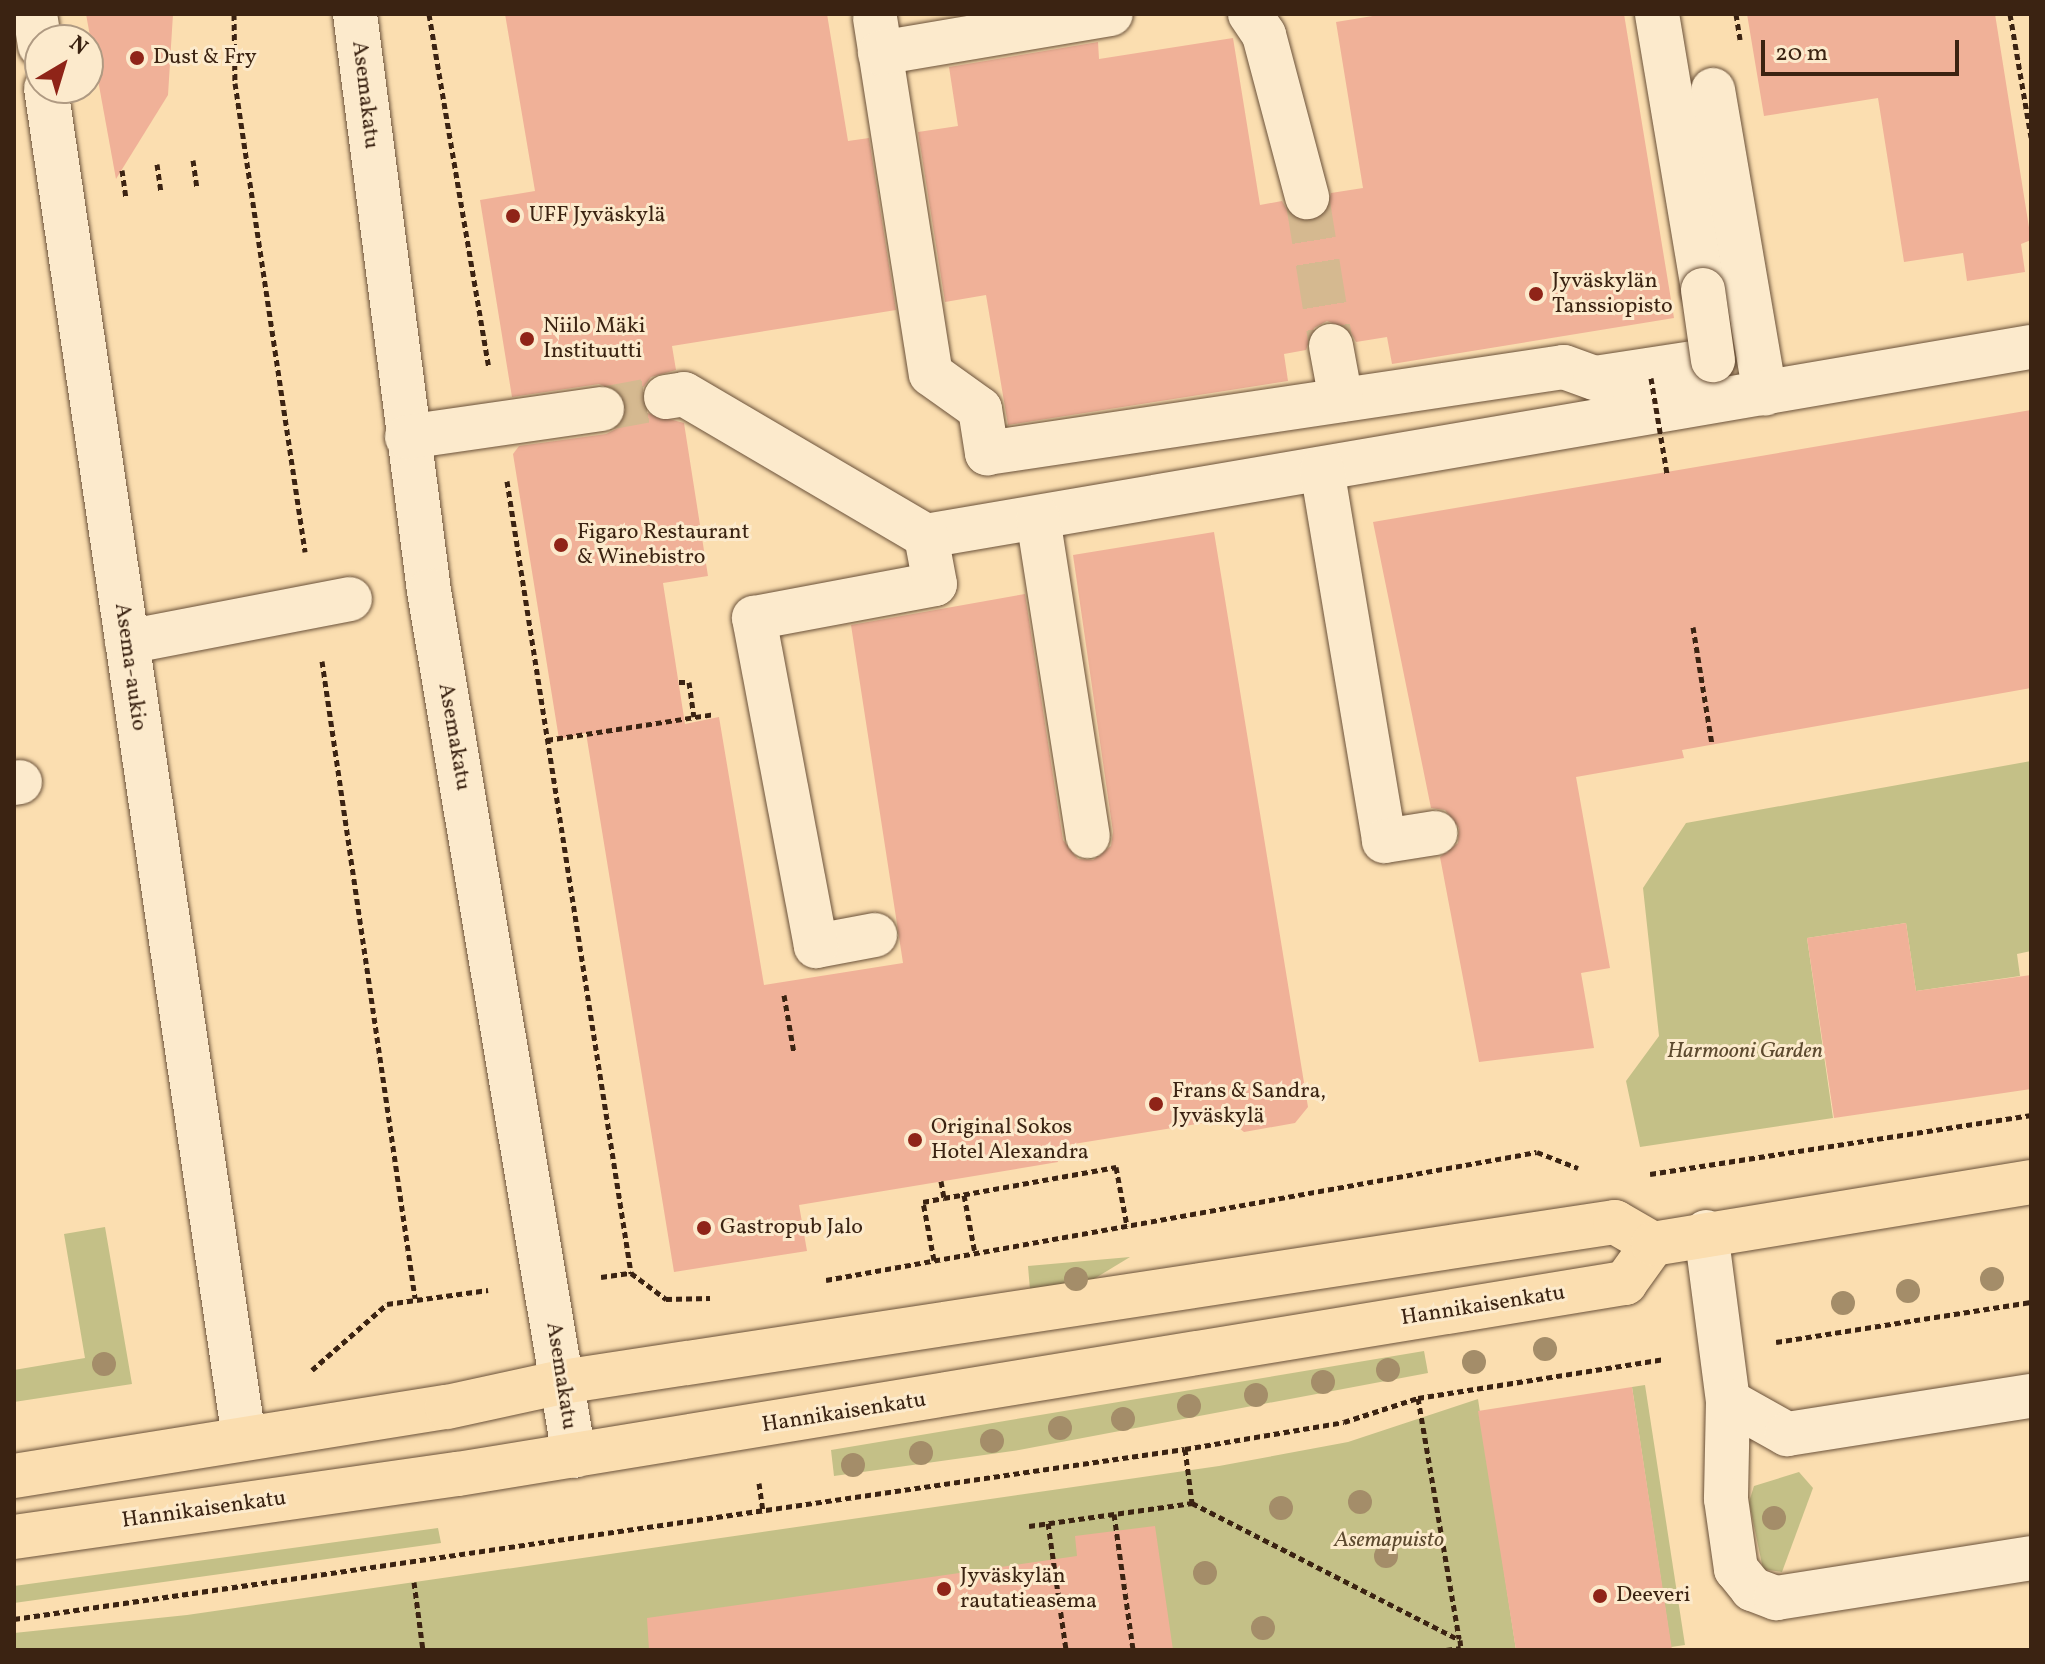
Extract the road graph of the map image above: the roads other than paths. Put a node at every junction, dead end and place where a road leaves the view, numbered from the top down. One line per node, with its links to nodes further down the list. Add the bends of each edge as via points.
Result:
1 (355, 14): 14 (street, Asemakatu)
2 (1111, 14): 12 (street, via 878,35 931,374 980,409 987,453)
3 (1250, 14): 7 (street, via 1264,35)
4 (1657, 14): 12 (street, bridge, via 1713,360 1595,378 1564,367)
5 (1713, 90): 10 (street)
6 (48, 104): 19 (street, Asema-aukio)
7 (1307, 197)
8 (1331, 346): 12 (street)
9 (2031, 347): 10 (street)
10 (1765, 394): 15 (street)
11 (666, 397): 17 (street, via 684,394)
12 (1341, 400)
13 (602, 409): 14 (street)
14 (407, 437): 26 (street, Asemakatu)
15 (1322, 469): 16 (street); 20 (street, via 1384,841)
16 (1038, 518): 17 (street); 21 (street, via 1041,625)
17 (926, 536): 22 (street, via 937,596 754,618 816,946)
18 (350, 599): 19 (street)
19 (127, 642): 29 (street, Asema-aukio)
20 (1435, 833)
21 (1088, 836)
22 (875, 935)
23 (2031, 1182): 24 (main road)
24 (1706, 1232): 25 (main road); 28 (street)
25 (1653, 1244): 26 (main road, via 1615,1222); 30 (main road, Hannikaisenkatu, via 1625,1283)
26 (562, 1382): 29 (main road); 30 (street, Asemakatu)
27 (2031, 1396): 28 (street, via 1787,1434)
28 (1728, 1401): 33 (street, via 1726,1499 1736,1569 1752,1589 1776,1598)
29 (241, 1419): 31 (main road)
30 (574, 1456): 32 (main road, Hannikaisenkatu)
31 (14, 1476)
32 (14, 1537)
33 (2031, 1558)

